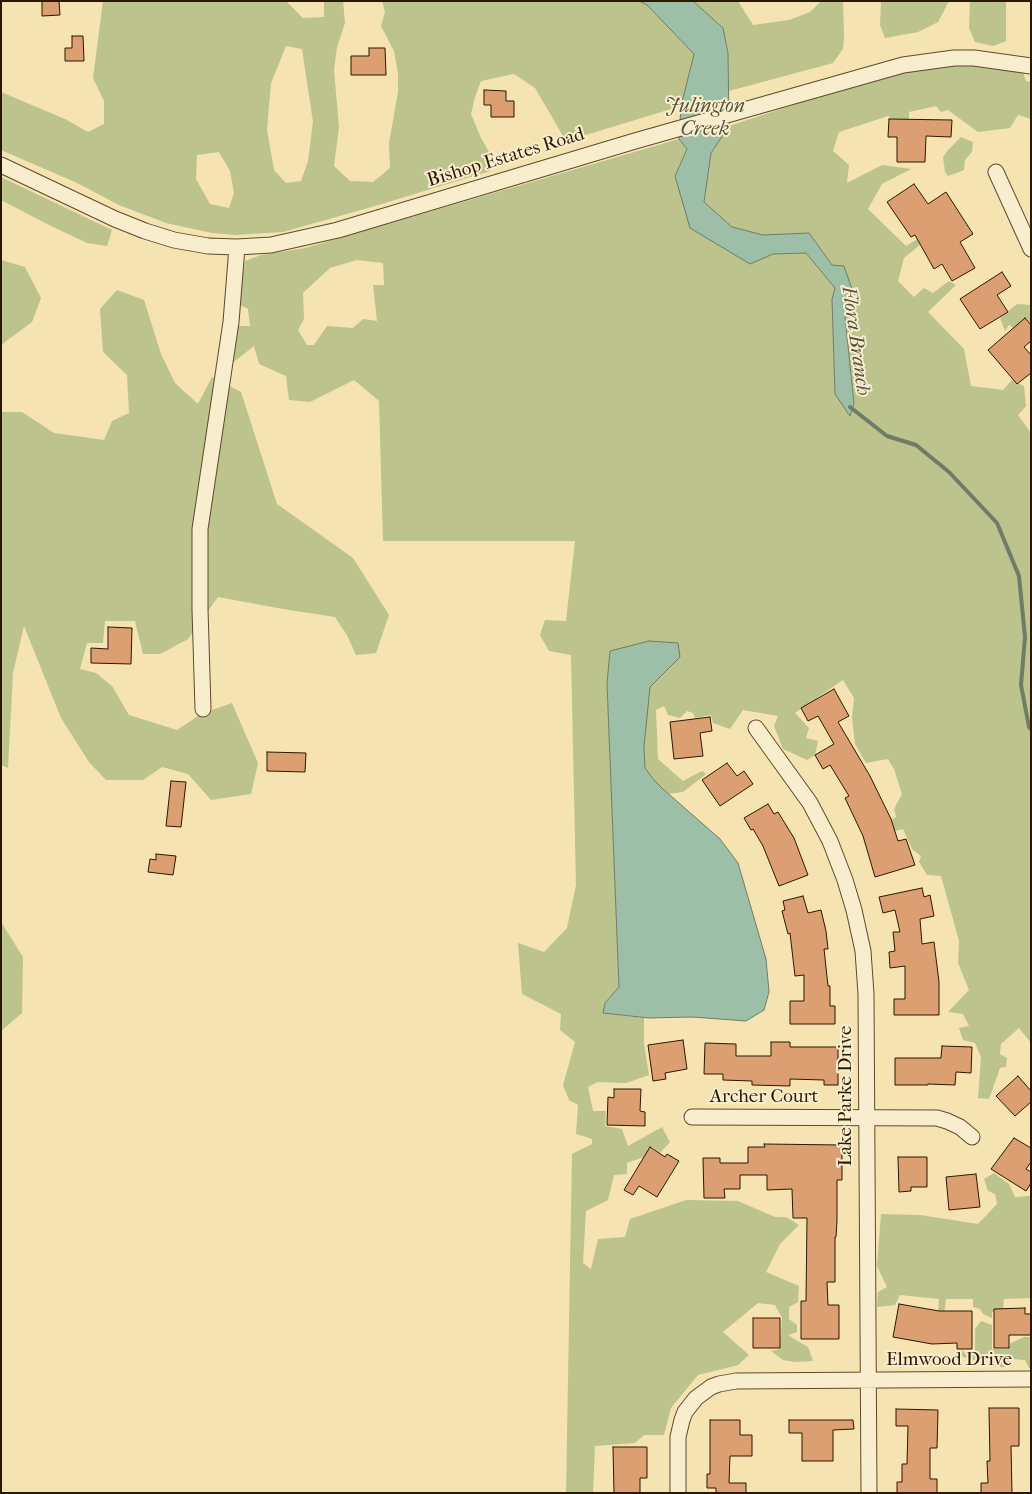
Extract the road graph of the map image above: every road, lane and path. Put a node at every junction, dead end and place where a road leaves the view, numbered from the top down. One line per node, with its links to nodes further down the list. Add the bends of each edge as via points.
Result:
1 (1031, 66): 4 (street, Bishop Estates Road, via 974,58 903,65 616,146 338,230 271,245)
2 (1, 165): 4 (street, Bishop Estates Road, via 145,230 174,240)
3 (996, 172): 5 (street)
4 (237, 247): 6 (street, via 230,332 200,529)
5 (1031, 249)
6 (203, 709)
7 (756, 728): 9 (street, Lake Parke Drive, via 810,803 830,840 854,910 863,951 866,994)
8 (692, 1116): 9 (street, Archer Court)
9 (866, 1117): 10 (street, Archer Court, via 938,1118 960,1127); 12 (street, Lake Parke Drive)
10 (972, 1137)
11 (1031, 1379): 12 (street, Elmwood Drive)
12 (868, 1380): 13 (street, Elmwood Drive, via 736,1381 711,1388 690,1404 682,1420 678,1437); 14 (street, Lake Parke Drive)
13 (678, 1493)
14 (869, 1493)

